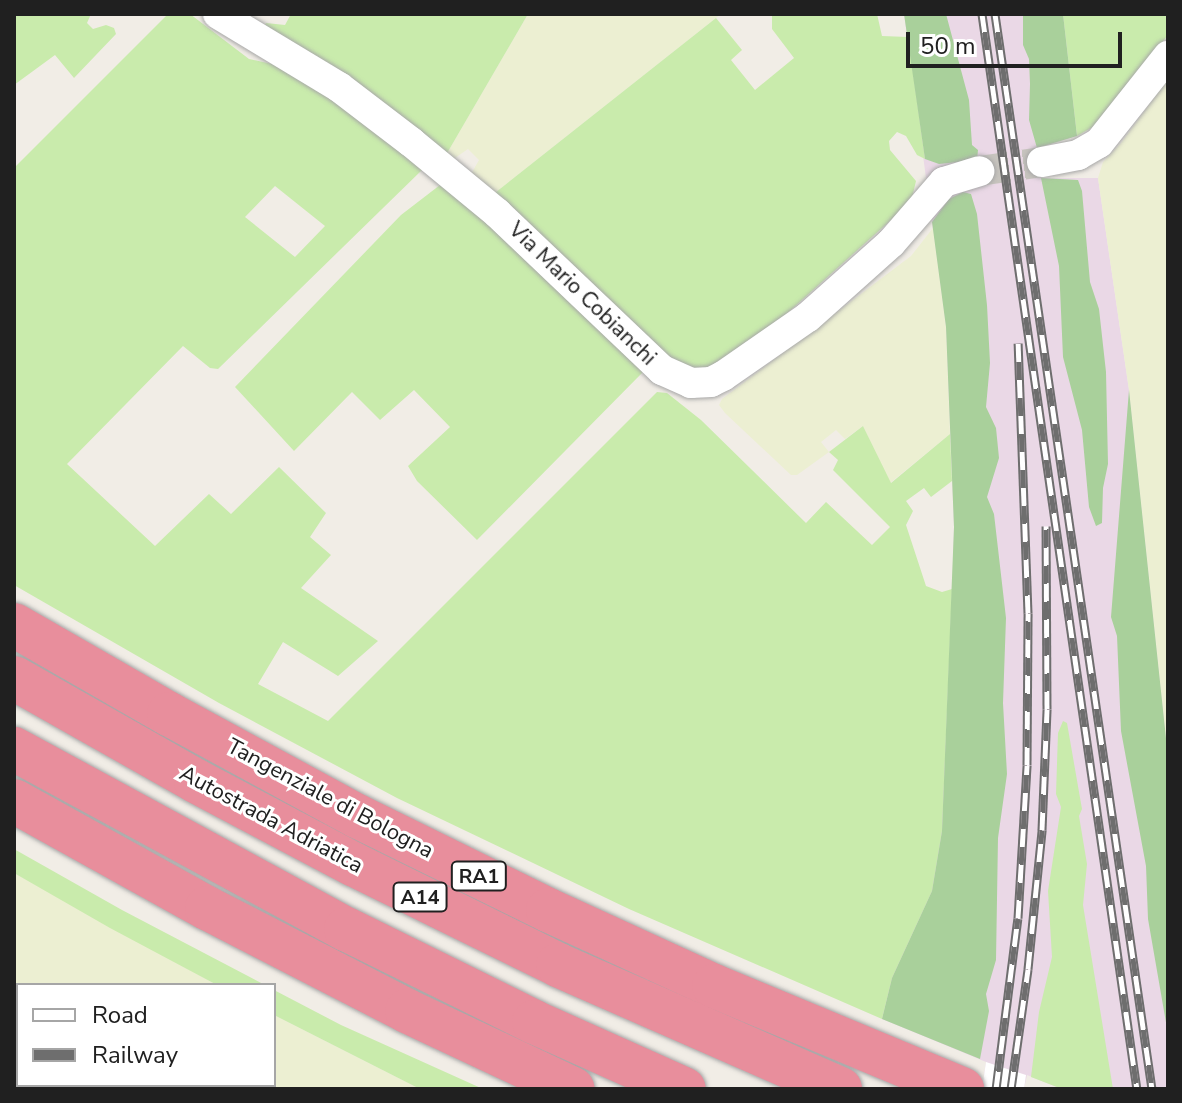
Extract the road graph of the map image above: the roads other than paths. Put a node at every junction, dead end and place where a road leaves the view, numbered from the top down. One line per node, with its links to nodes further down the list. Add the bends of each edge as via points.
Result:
1 (218, 14): 4 (street, Via Mario Cobianchi, via 339,87 411,142 508,223 662,370 691,383 723,376 808,317 891,243 944,182)
2 (1168, 56): 3 (street, via 1099,143 1078,155)
3 (1042, 162)
4 (979, 171)
5 (14, 625): 12 (highway, Tangenziale di Bologna / RA1, via 357,816 534,903 714,986)
6 (14, 678): 11 (highway, Autostrada Adriatica / A14, via 366,871 558,965)
7 (14, 749): 10 (highway, via 346,929)
8 (14, 801): 9 (highway, via 247,929)
9 (573, 1089)
10 (684, 1089)
11 (840, 1089)
12 (962, 1089)

